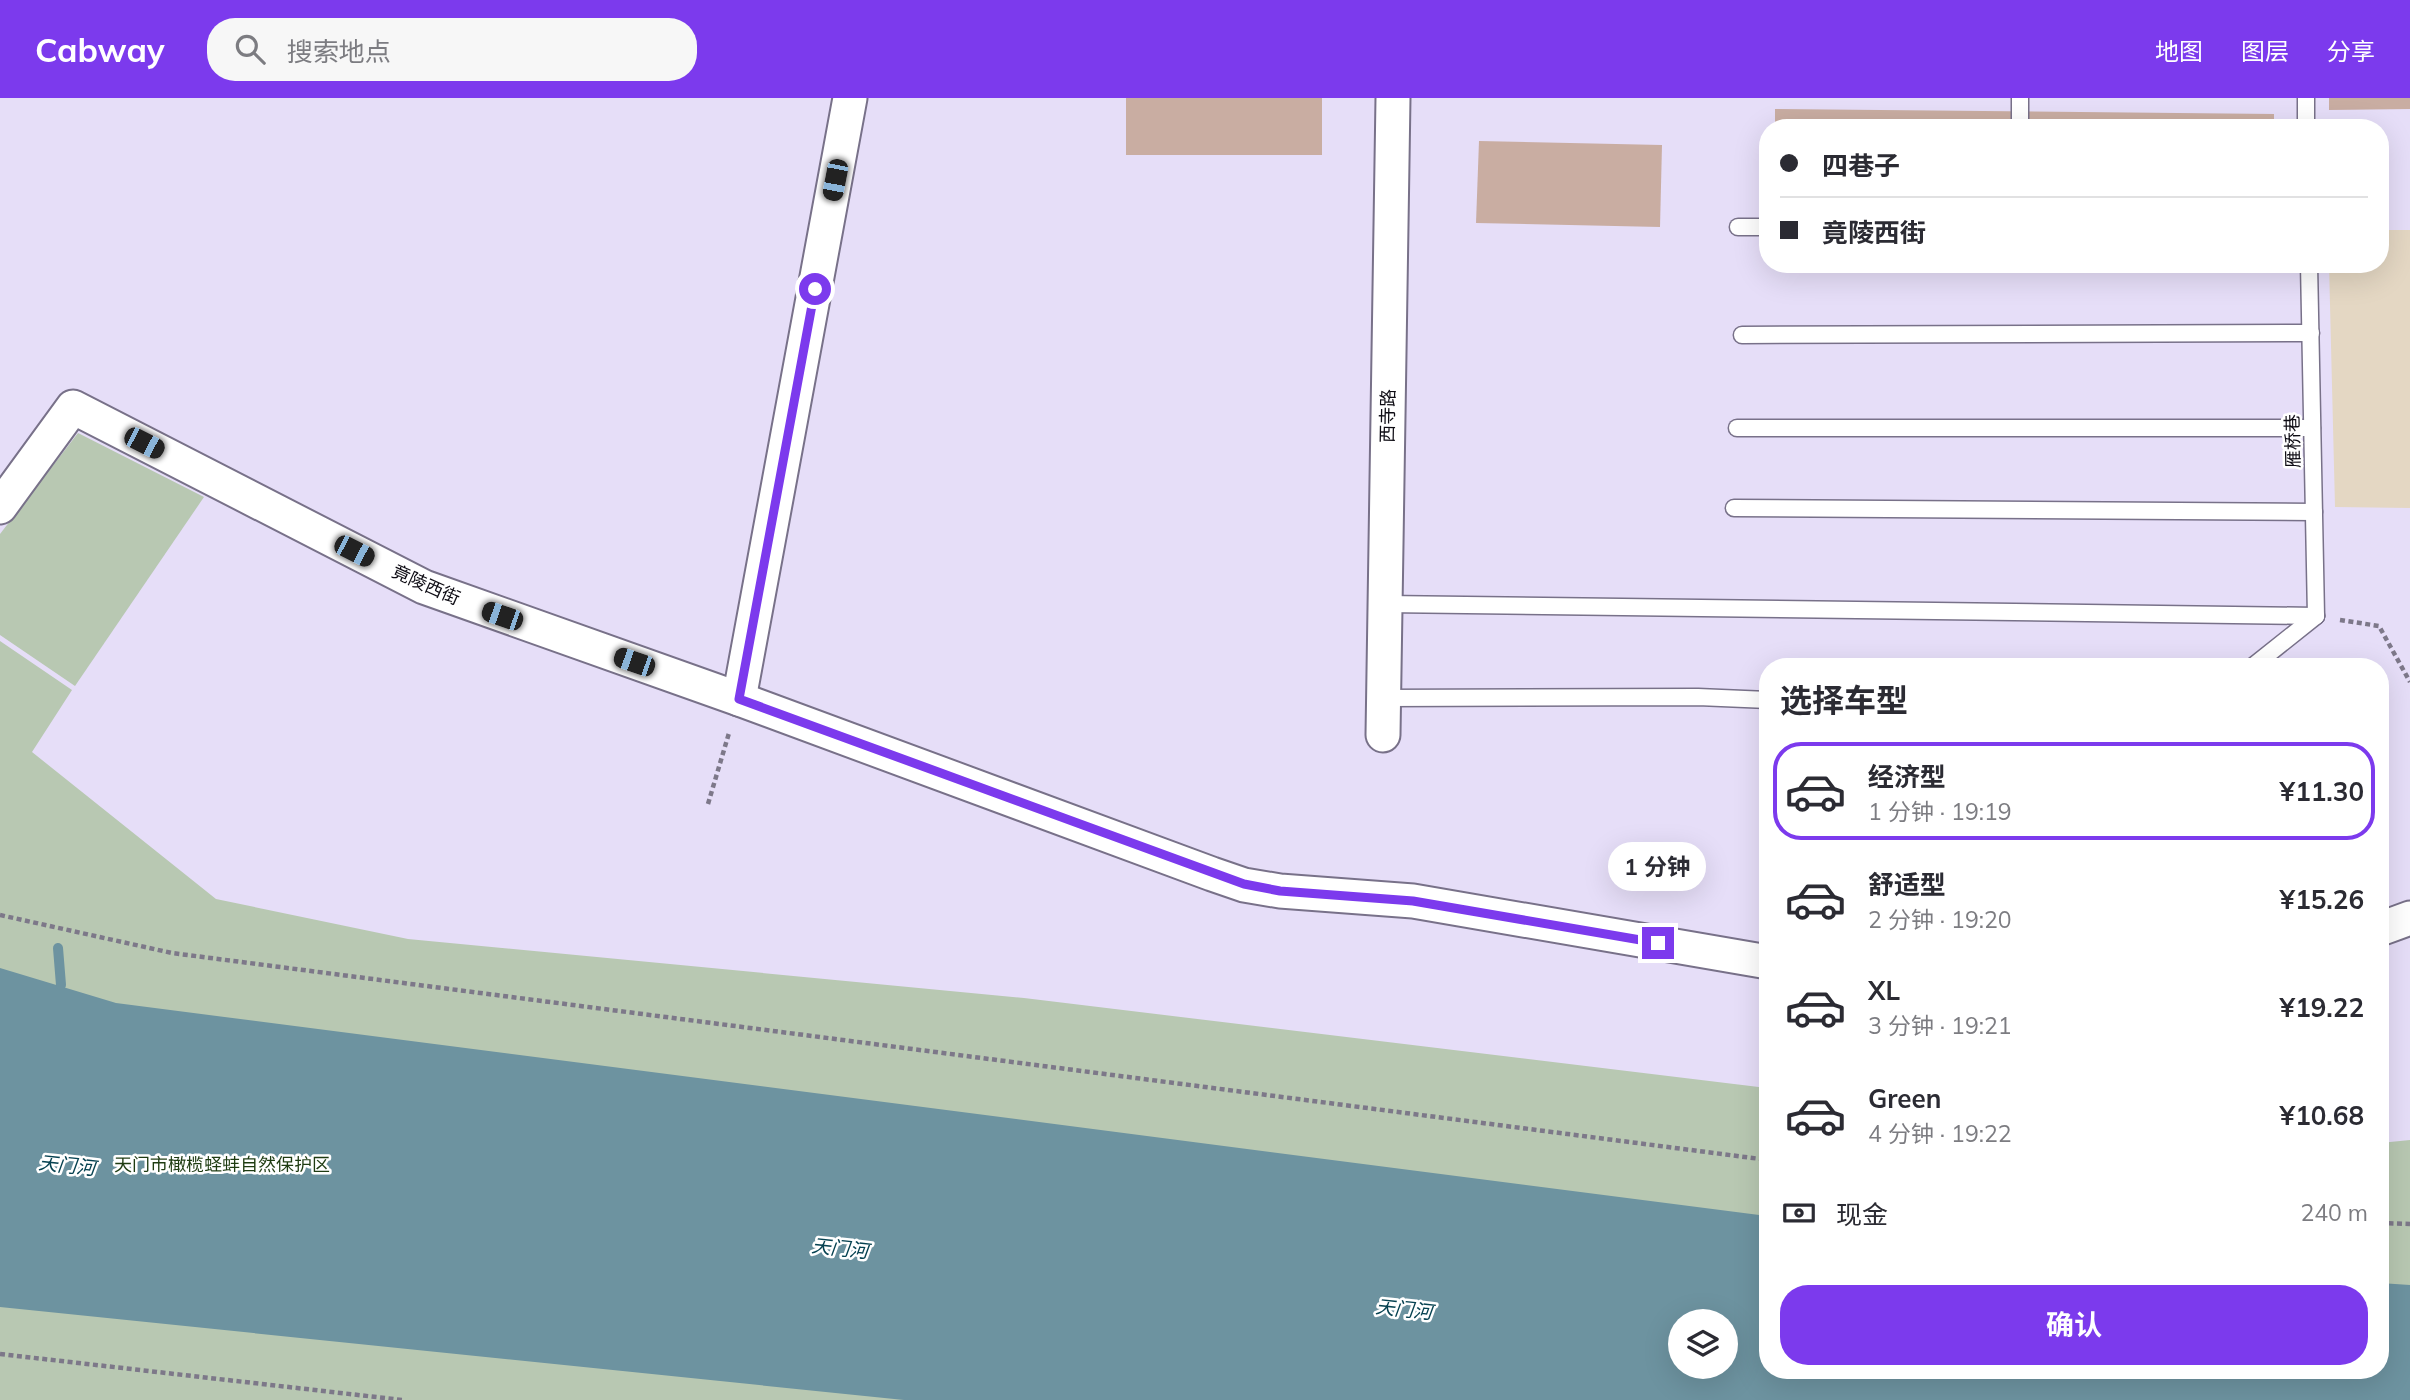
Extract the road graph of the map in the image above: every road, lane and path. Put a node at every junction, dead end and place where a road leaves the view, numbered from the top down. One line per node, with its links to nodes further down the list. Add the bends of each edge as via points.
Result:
1 (850, 98): 22 (street)
2 (1393, 98): 17 (street, 西寺路)
3 (2020, 98): 5 (lane)
4 (2306, 98): 6 (lane)
5 (2020, 119)
6 (2306, 119)
7 (1738, 227): 8 (lane)
8 (1759, 227)
9 (2309, 273): 10 (lane, 雁桥巷)
10 (2311, 333): 11 (lane); 13 (lane, 雁桥巷)
11 (1742, 335)
12 (1738, 428): 13 (lane)
13 (2312, 428): 16 (lane, 雁桥巷)
14 (0, 507): 22 (street, 竟陵西街, via 73,407 424,587)
15 (1734, 508): 16 (lane)
16 (2314, 512): 18 (lane, 雁桥巷)
17 (1385, 604): 18 (lane); 21 (street, 西寺路)
18 (2316, 616): 19 (lane); 20 (path, via 2379,626)
19 (2263, 658)
20 (2410, 682)
21 (1384, 698): 23 (lane); 24 (street, 西寺路)
22 (739, 699): 25 (path); 29 (street, 竟陵西街, via 1244,884 1413,901)
23 (1759, 700)
24 (1383, 735)
25 (708, 804)
26 (0, 915): 30 (path, via 186,955)
27 (2410, 918): 28 (street)
28 (2389, 926)
29 (1759, 960)
30 (1759, 1159)
31 (2389, 1223): 32 (path)
32 (2410, 1224)
33 (0, 1354): 34 (path)
34 (402, 1400)

